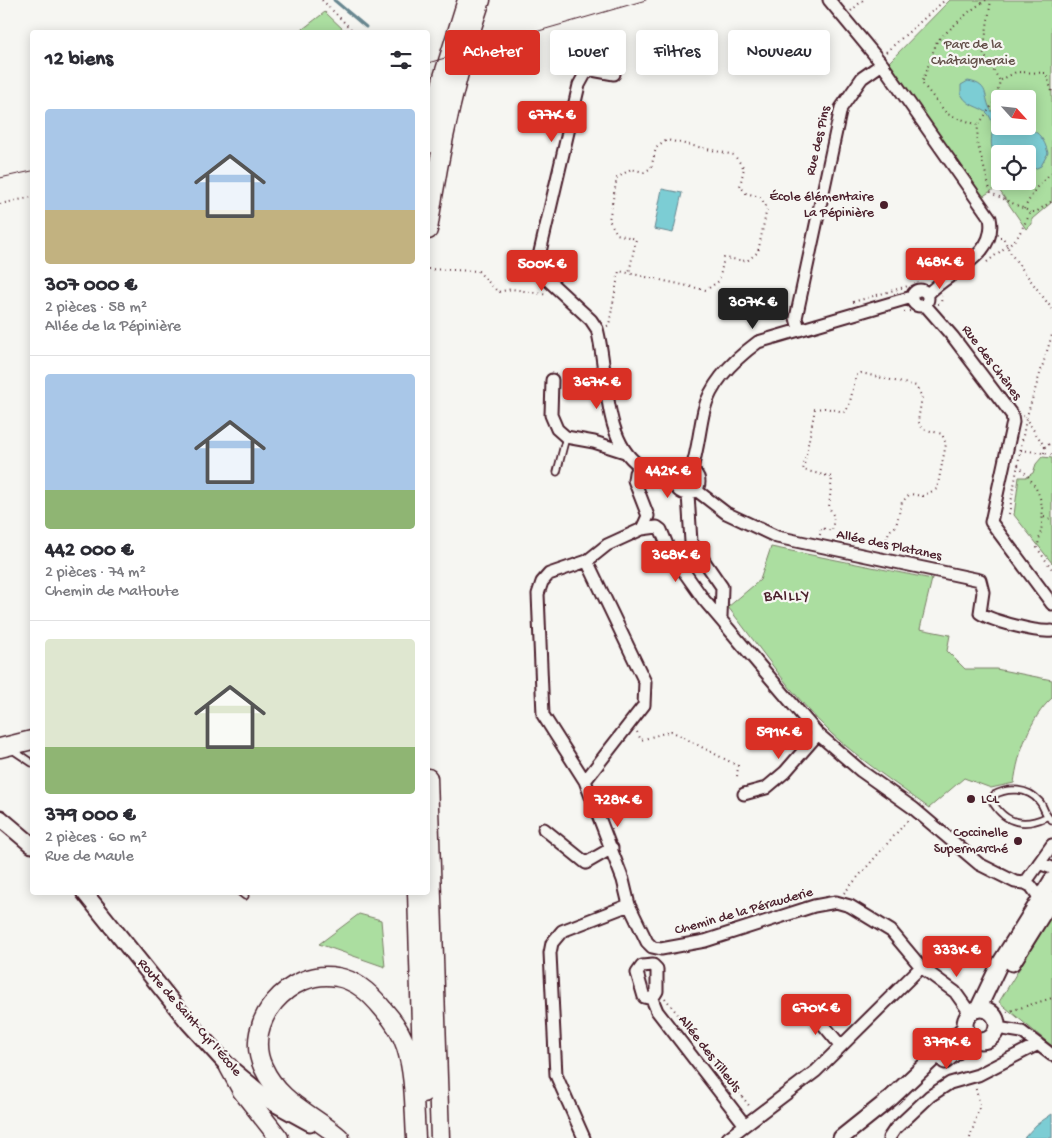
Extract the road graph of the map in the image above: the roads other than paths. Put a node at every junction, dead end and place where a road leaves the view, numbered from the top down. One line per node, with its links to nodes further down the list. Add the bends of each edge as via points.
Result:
1 (468, 0): 6 (main road, via 443,77)
2 (481, 0): 7 (main road, via 456,81)
3 (829, 0): 4 (street)
4 (879, 61): 8 (street, via 987,212 991,225 982,251); 9 (street, Rue des Pins, via 862,78 841,108 796,318)
5 (584, 75): 12 (street, via 579,86 536,269 597,329 610,410)
6 (430, 135)
7 (430, 216)
8 (922, 299): 9 (street); 20 (street, Rue des Chênes, via 1012,415 991,522)
9 (799, 329): 14 (street, via 758,342 725,371 704,409 698,454)
10 (552, 380): 11 (street, via 551,415)
11 (566, 437): 12 (street); 15 (lane)
12 (625, 452): 13 (street)
13 (639, 466): 16 (street); 18 (street, via 634,480 648,516)
14 (691, 470): 16 (street, via 681,471); 17 (street, via 699,480)
15 (557, 472)
16 (674, 480): 17 (street, via 678,491)
17 (692, 492): 21 (street, via 691,542 722,587); 22 (street, Allée des Platanes, via 768,533 980,580 983,592 980,613 986,618)
18 (642, 529): 19 (street, Chemin de la Pérauderie, via 607,545); 21 (street, via 661,530 670,552 704,600)
19 (587, 561): 27 (street, via 645,682 644,705); 27 (street, Chemin de la Pérauderie, via 549,574 538,594 543,715)
20 (1052, 604)
21 (721, 617): 23 (street)
22 (1052, 631)
23 (818, 734): 28 (street, via 785,772 766,788); 39 (street, via 979,864 1015,882)
24 (30, 741): 25 (main road)
25 (4, 748): 26 (lane)
26 (30, 761)
27 (585, 781): 35 (street, Chemin de la Pérauderie)
28 (744, 794)
29 (0, 818): 33 (street)
30 (1049, 819): 30 (lane, via 1039,800 1029,794 1017,789 1004,789 994,795 993,803 997,810 1017,824)
31 (544, 829): 35 (street, via 586,863)
32 (430, 838): 60 (main road)
33 (30, 843)
34 (1052, 845): 36 (street)
35 (612, 848): 43 (street, Chemin de la Pérauderie)
36 (1039, 863): 37 (street); 39 (street)
37 (1052, 868)
38 (1052, 880): 42 (street)
39 (1025, 883): 42 (street)
40 (86, 895): 54 (street, Route de Saint-Cyr l'École)
41 (417, 895): 59 (main road)
42 (1046, 902): 47 (street, via 1006,973)
43 (629, 905): 44 (street, Chemin de la Pérauderie, via 647,942 660,949 705,941 836,902 870,916 891,931); 61 (street, via 562,931 552,943 550,953 556,1075)
44 (921, 967): 47 (street, Chemin de la Pérauderie); 52 (street)
45 (654, 995): 55 (street, Allée des Tilleuls, via 657,1011)
46 (810, 1010): 52 (street)
47 (979, 1011): 48 (street, via 965,1022); 49 (street, via 995,1018)
48 (965, 1028): 50 (street); 63 (street, via 892,1098)
49 (997, 1028): 50 (street, via 987,1040); 51 (street, via 1022,1032)
50 (975, 1041): 64 (street, via 962,1047)
51 (1038, 1044): 53 (street); 65 (street, via 972,1077 950,1083 930,1096)
52 (842, 1046): 55 (street, via 816,1071)
53 (1052, 1055)
54 (229, 1067): 56 (main road, via 242,1092); 57 (street, Route de Saint-Cyr l'École, via 270,1102)
55 (745, 1125): 62 (street)
56 (279, 1138)
57 (339, 1138): 58 (main road, via 322,1122 280,1094 262,1066 258,1050 260,1028 269,1006 287,990 307,979 336,976 353,982 373,997 391,1018 406,1047 414,1089)
58 (416, 1138)
59 (424, 1138)
60 (440, 1138)
61 (584, 1138)
62 (728, 1138)
63 (841, 1138)
64 (851, 1138)
65 (889, 1138)

